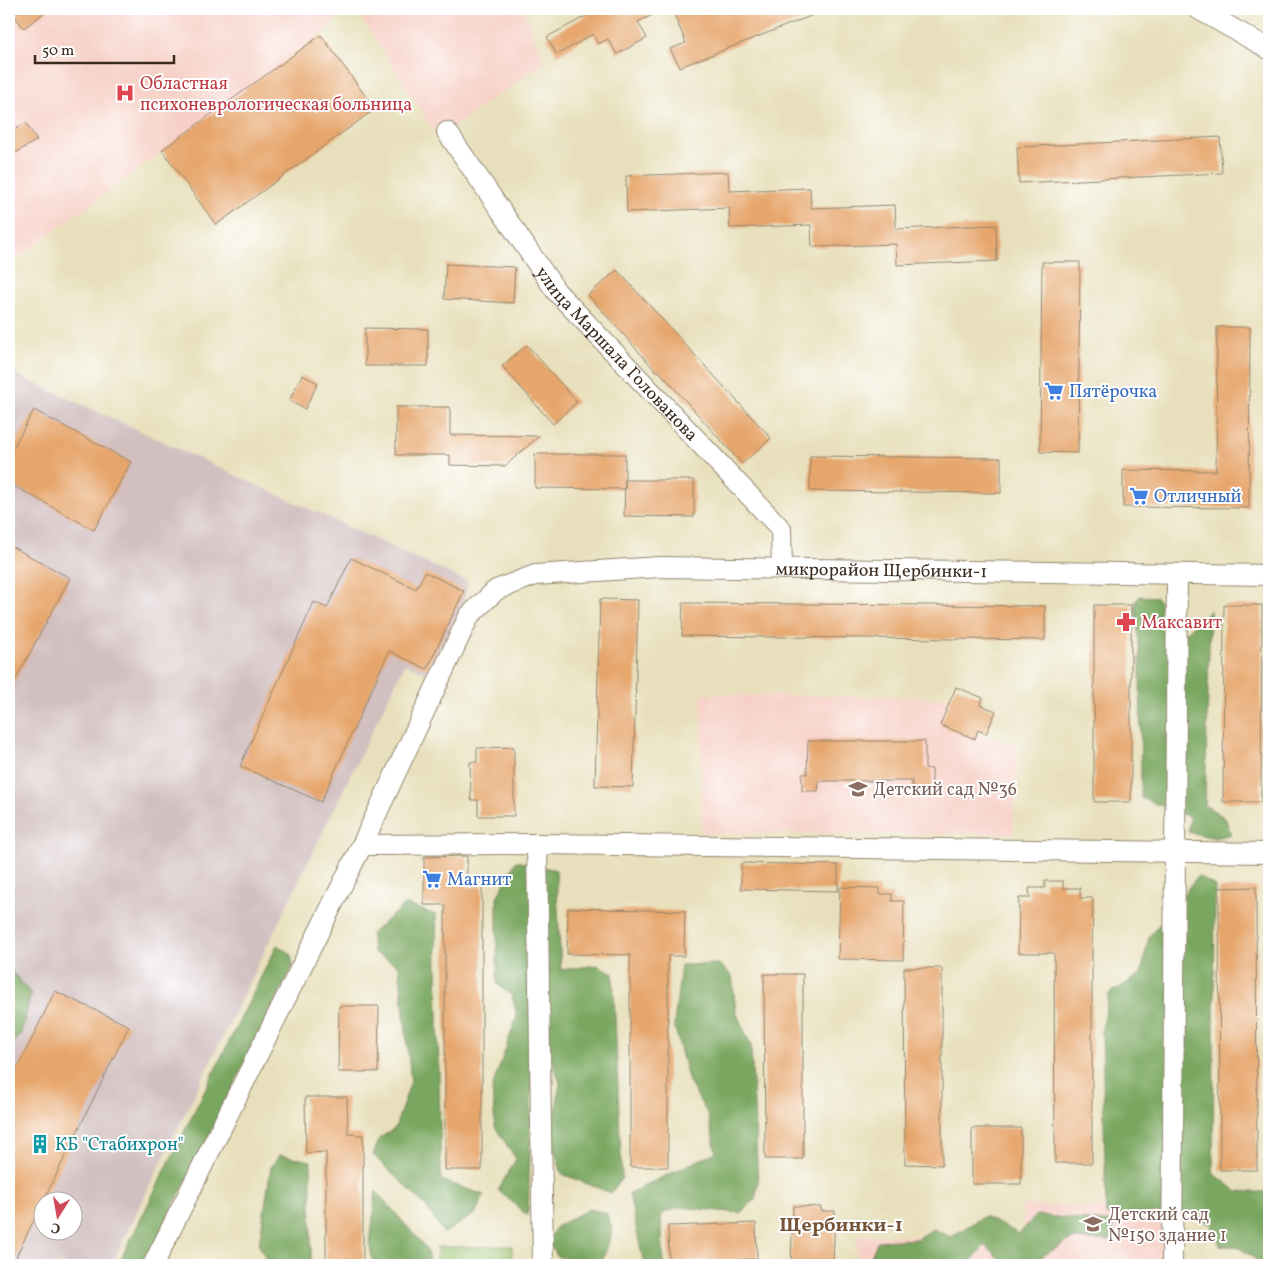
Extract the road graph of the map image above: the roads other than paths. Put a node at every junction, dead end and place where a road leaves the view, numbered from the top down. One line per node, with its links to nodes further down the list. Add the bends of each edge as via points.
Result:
1 (1198, 9): 2 (street)
2 (1269, 49)
3 (447, 132): 4 (street, улица Маршала Голованова, via 556,291 781,529)
4 (782, 569): 5 (street, микрорайон Щербинки-1); 8 (street, микрорайон Щербинки-1, via 660,567 534,575 496,590 469,616)
5 (1177, 575): 6 (street, микрорайон Щербинки-1); 9 (street)
6 (1269, 575)
7 (537, 844): 8 (street); 9 (street); 12 (street)
8 (362, 845): 11 (street)
9 (1174, 851): 10 (street); 13 (street)
10 (1269, 853)
11 (153, 1265)
12 (543, 1265)
13 (1172, 1265)

